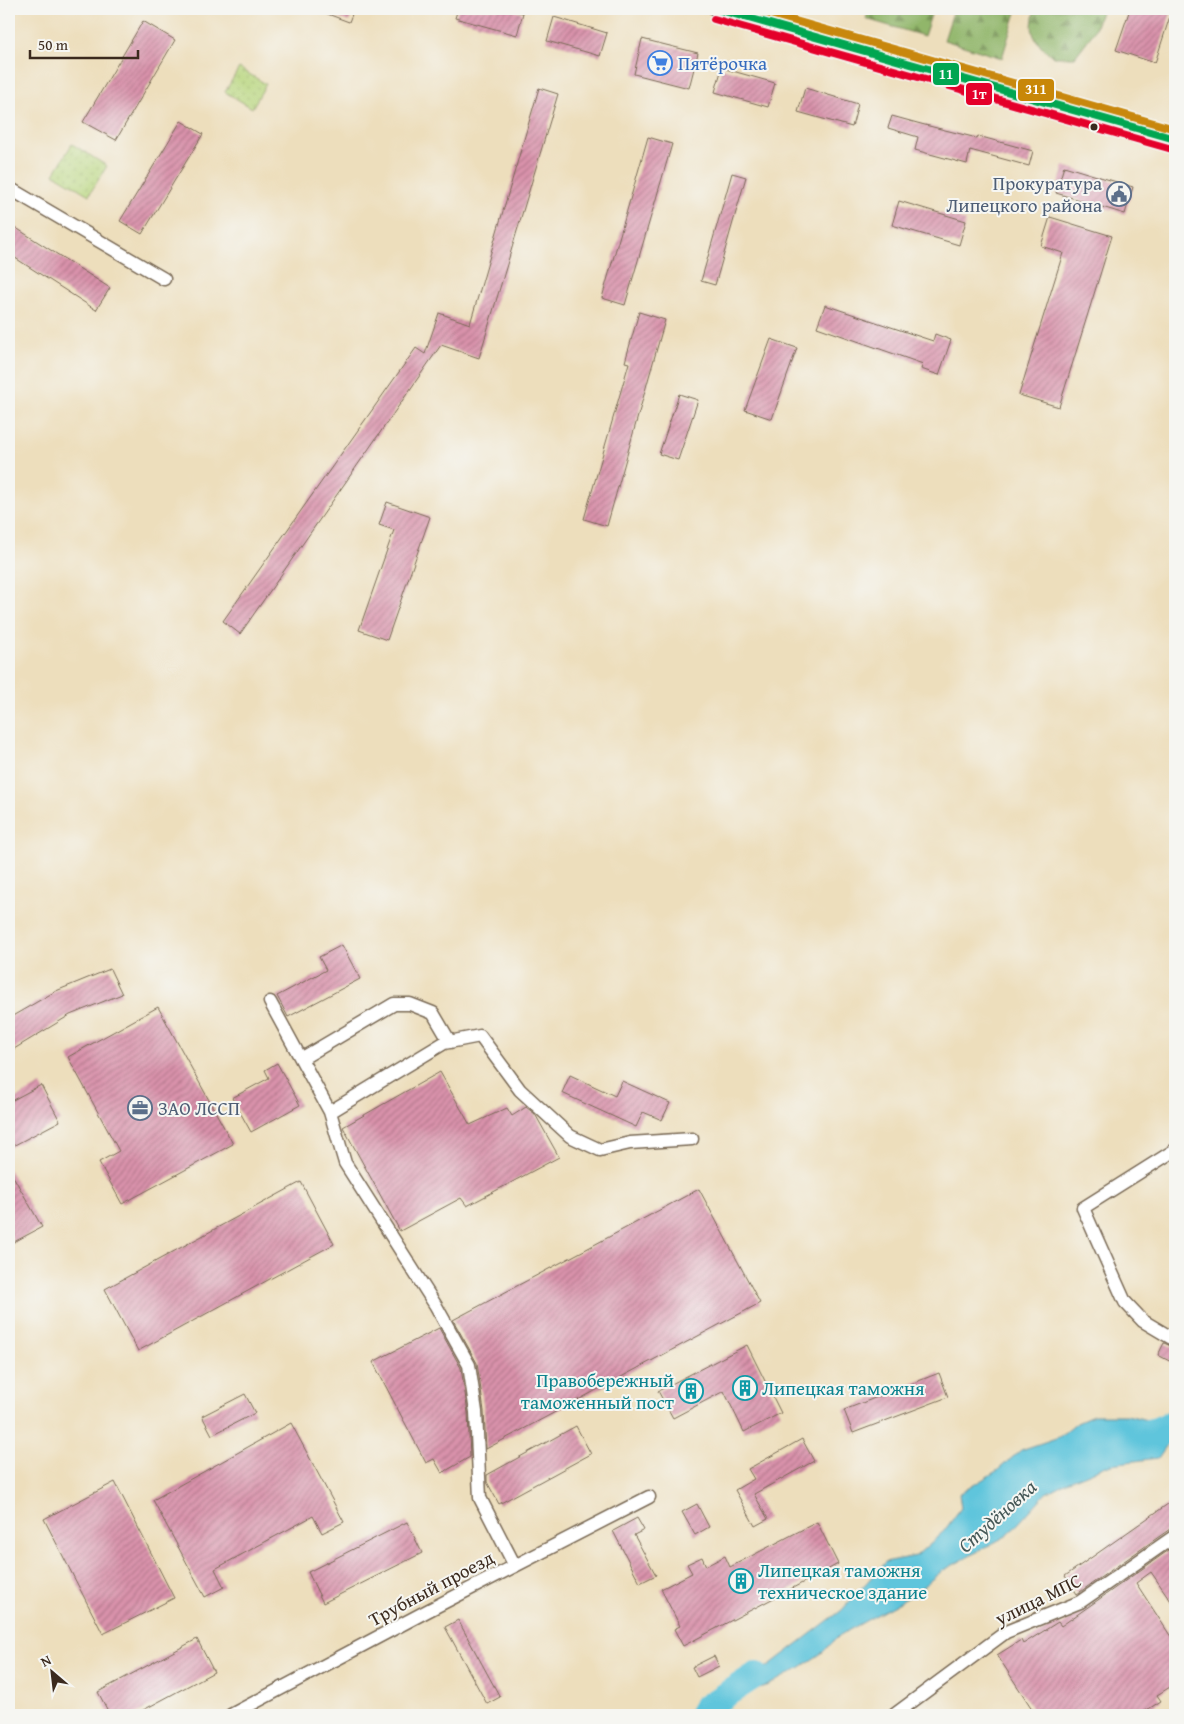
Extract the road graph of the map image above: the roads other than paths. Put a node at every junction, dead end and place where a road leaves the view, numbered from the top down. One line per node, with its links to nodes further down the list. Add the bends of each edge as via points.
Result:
1 (717, 9): 2 (street)
2 (1175, 139)
3 (9, 188): 4 (street)
4 (164, 279)
5 (270, 1002): 7 (street)
6 (450, 1042): 7 (street, via 433,1013 410,1004 394,1004); 8 (street); 9 (street, via 480,1036 520,1090 570,1136 600,1150 630,1143)
7 (301, 1059): 8 (street)
8 (330, 1112): 14 (street, via 345,1163 421,1282 469,1366 476,1412 480,1498)
9 (692, 1138)
10 (1175, 1150): 11 (street, via 1083,1208 1126,1302 1143,1321)
11 (1175, 1340)
12 (649, 1497): 14 (street, Трубный проезд)
13 (1175, 1536): 16 (street, улица МПС, via 1080,1602 1006,1632)
14 (515, 1566): 15 (street, Трубный проезд)
15 (231, 1715)
16 (894, 1715)

